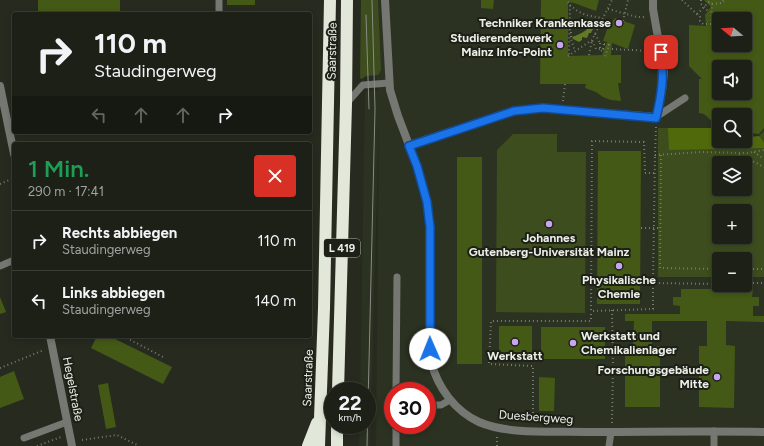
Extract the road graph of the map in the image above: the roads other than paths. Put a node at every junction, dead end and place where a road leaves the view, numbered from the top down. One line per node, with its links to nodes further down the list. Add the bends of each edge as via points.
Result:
1 (219, 0): 6 (lane)
2 (330, 0): 22 (highway, Saarstraße / L 419)
3 (347, 0): 10 (highway, Saarstraße / L 419)
4 (385, 0): 7 (street, Duesbergweg)
5 (653, 0): 11 (street, via 664,72)
6 (219, 12)
7 (389, 83): 10 (lane, via 363,85); 13 (street, Duesbergweg)
8 (0, 86): 12 (street)
9 (685, 98): 11 (lane)
10 (346, 104): 18 (highway, Saarstraße / L 419)
11 (656, 118): 13 (street, via 543,108 514,111)
12 (12, 144)
13 (409, 146): 20 (street, Duesbergweg, via 427,202 430,227 431,362 434,374)
14 (12, 261): 15 (lane)
15 (0, 266)
16 (397, 277): 19 (lane)
17 (50, 338): 23 (street, Hegelstraße)
18 (338, 382)
19 (396, 382)
20 (450, 400): 21 (lane); 25 (street, Duesbergweg, via 464,413 499,429)
21 (436, 404)
22 (320, 413): 31 (highway); 32 (highway, Saarstraße / L 419)
23 (67, 422): 29 (lane); 30 (street, Hegelstraße)
24 (714, 431): 25 (street, Duesbergweg); 26 (street, Duesbergweg); 36 (lane)
25 (611, 432): 35 (lane)
26 (764, 432)
27 (337, 434): 33 (highway)
28 (396, 434): 34 (lane)
29 (24, 438)
30 (71, 444)
31 (308, 446)
32 (319, 446)
33 (337, 446)
34 (396, 446)
35 (609, 446)
36 (714, 446)

